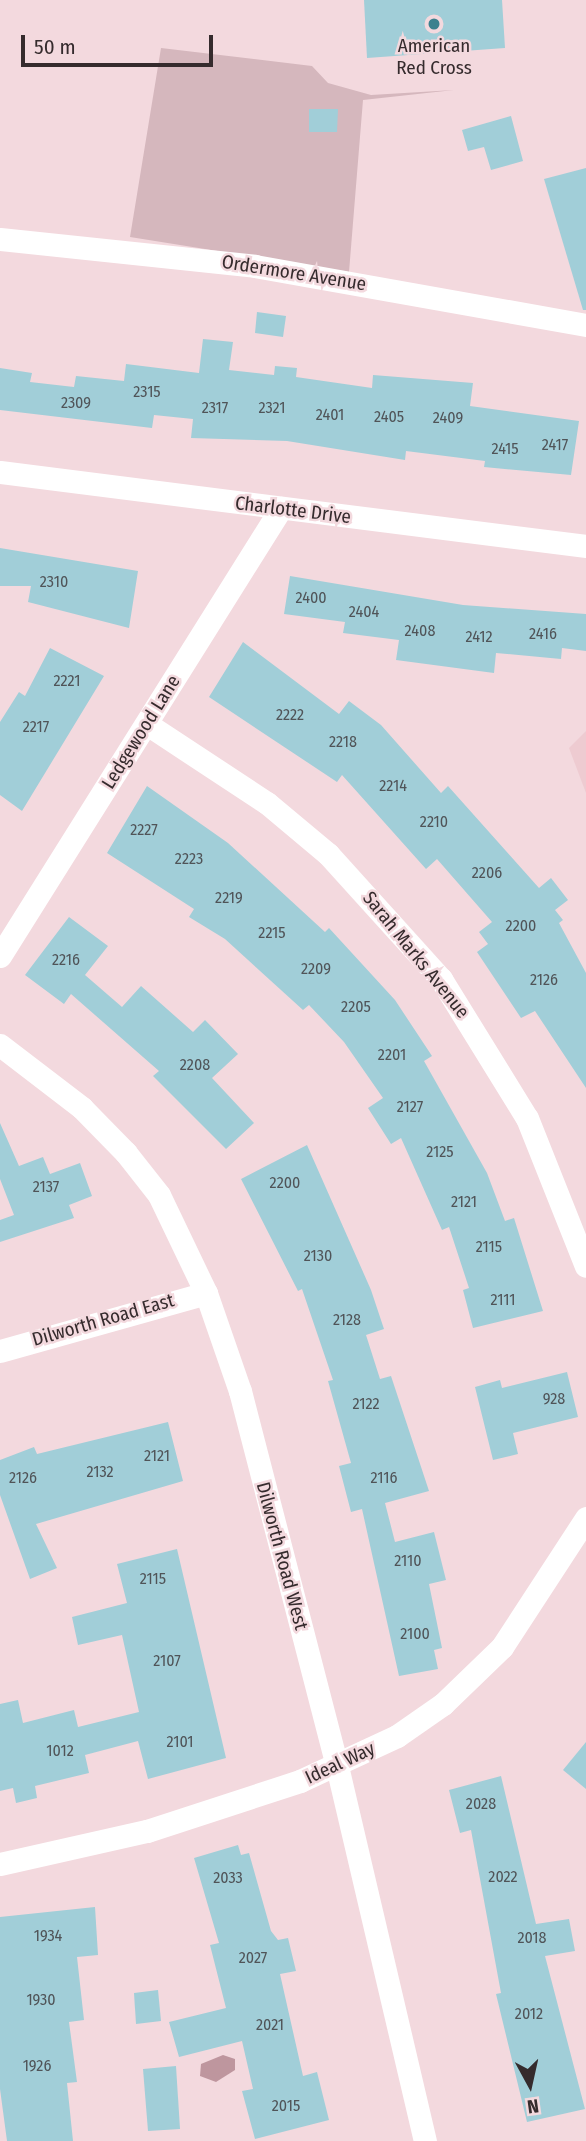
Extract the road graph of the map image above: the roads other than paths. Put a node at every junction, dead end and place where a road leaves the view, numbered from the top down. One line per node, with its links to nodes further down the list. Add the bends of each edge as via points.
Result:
1 (0, 239): 2 (street, Ordermore Avenue, via 255,266)
2 (586, 325)
3 (0, 472): 4 (street, Charlotte Drive)
4 (281, 508): 5 (street, Charlotte Drive); 6 (street, Ledgewood Lane)
5 (586, 546)
6 (147, 723): 7 (street, Ledgewood Lane); 9 (street, Sarah Marks Avenue, via 267,803 322,849 441,979 527,1118)
7 (0, 956)
8 (0, 1045): 10 (street, Dilworth Road West, via 82,1108 126,1153 159,1195)
9 (586, 1266)
10 (206, 1293): 11 (street, Dilworth Road East); 13 (street, Dilworth Road West, via 240,1391)
11 (0, 1351)
12 (586, 1518): 13 (street, Ideal Way, via 537,1601 483,1668 397,1736)
13 (337, 1766): 14 (street, Ideal Way, via 146,1831); 15 (street, Dilworth Road West)
14 (0, 1864)
15 (425, 2141)

